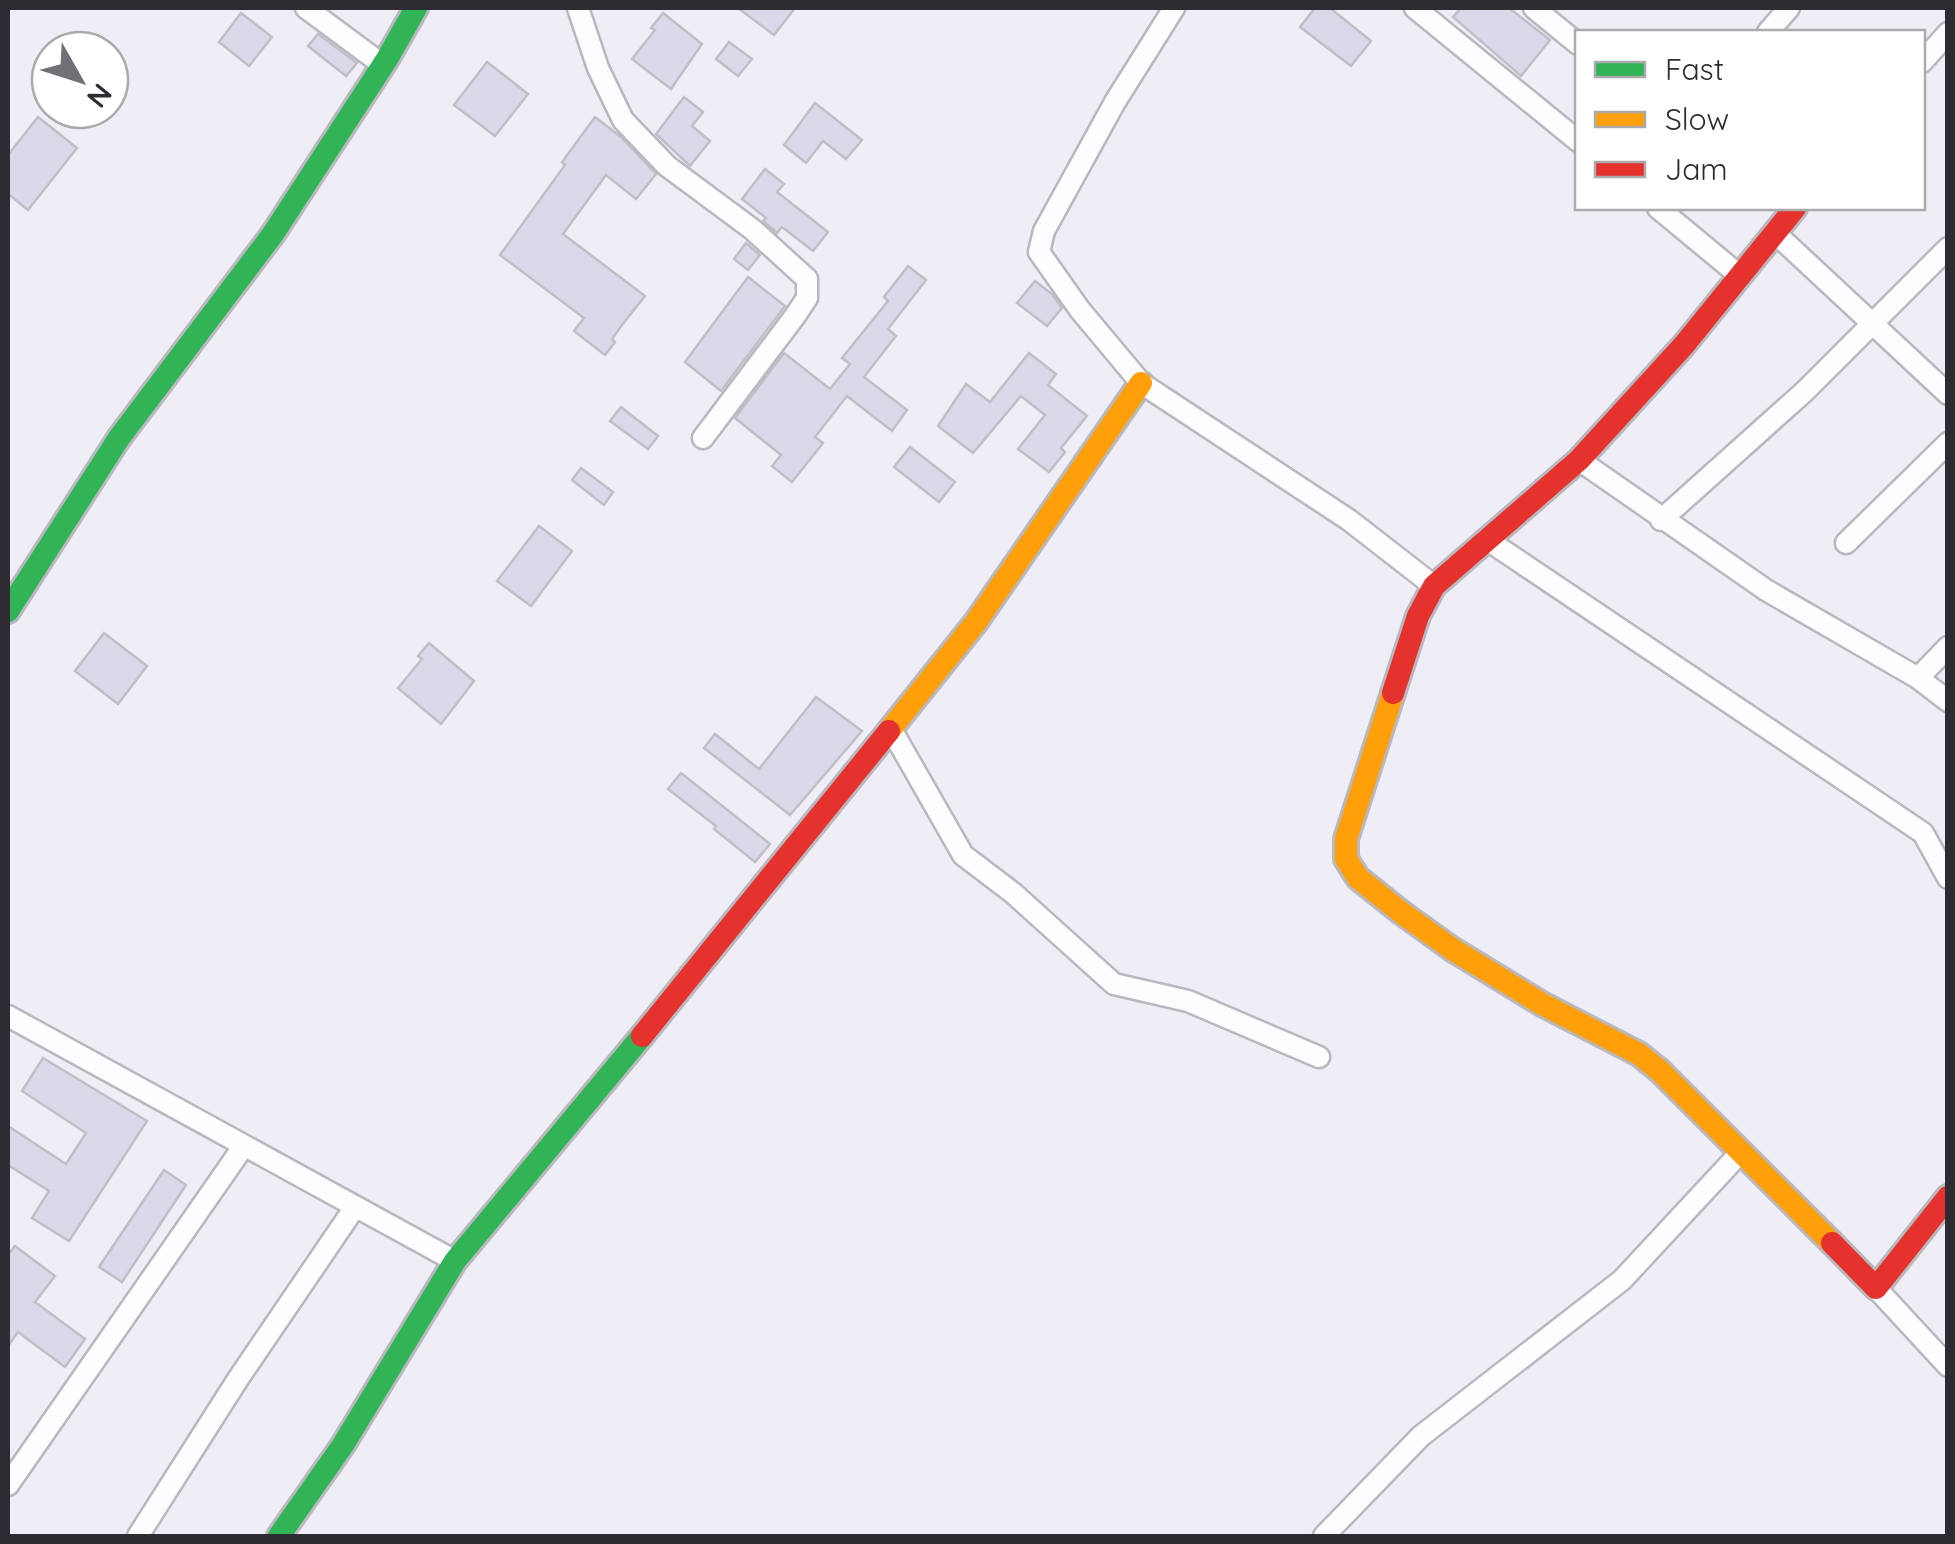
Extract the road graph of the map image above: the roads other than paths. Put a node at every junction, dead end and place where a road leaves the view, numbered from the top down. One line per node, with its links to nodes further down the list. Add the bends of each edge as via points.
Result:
1 (306, 8): 12 (street)
2 (416, 8): 12 (street)
3 (578, 8): 21 (street, via 624,120 667,166 752,229 806,280 807,298)
4 (1174, 8): 19 (street, via 1115,102 1044,232 1040,252)
5 (1415, 8): 13 (street)
6 (1534, 8): 10 (street)
7 (1789, 8): 8 (street)
8 (1770, 30)
9 (1948, 33): 11 (street)
10 (1575, 42)
11 (1925, 59)
12 (382, 65): 28 (street, via 273,234 119,438)
13 (1575, 139)
14 (1660, 210): 17 (street)
15 (1782, 216): 17 (street); 18 (street)
16 (1948, 248): 18 (street)
17 (1739, 275): 23 (street, via 1684,346)
18 (1873, 324): 20 (street); 24 (street)
19 (1141, 383): 27 (street, via 1349,520); 32 (street, via 1019,562)
20 (1948, 394)
21 (702, 438)
22 (1948, 443): 26 (street)
23 (1578, 460): 24 (street); 25 (street)
24 (1662, 520): 30 (street)
25 (1486, 540): 27 (street); 33 (street, via 1923,832)
26 (1846, 542)
27 (1434, 586): 37 (street, via 1418,616 1346,839 1346,860 1358,878 1452,950 1639,1054)
28 (8, 609)
29 (1948, 646): 30 (street)
30 (1918, 678): 31 (street)
31 (1948, 701)
32 (891, 729): 35 (street, via 964,856 1114,984 1188,1001); 40 (street)
33 (1948, 878)
34 (8, 1016): 36 (street)
35 (1319, 1057)
36 (243, 1147): 39 (street); 43 (street)
37 (1740, 1153): 41 (street); 46 (street, via 1622,1280 1420,1436)
38 (1948, 1197): 41 (street)
39 (356, 1206): 40 (street); 44 (street)
40 (456, 1260): 45 (street)
41 (1876, 1288): 42 (street)
42 (1948, 1366)
43 (8, 1484)
44 (138, 1536)
45 (279, 1536)
46 (1324, 1536)

